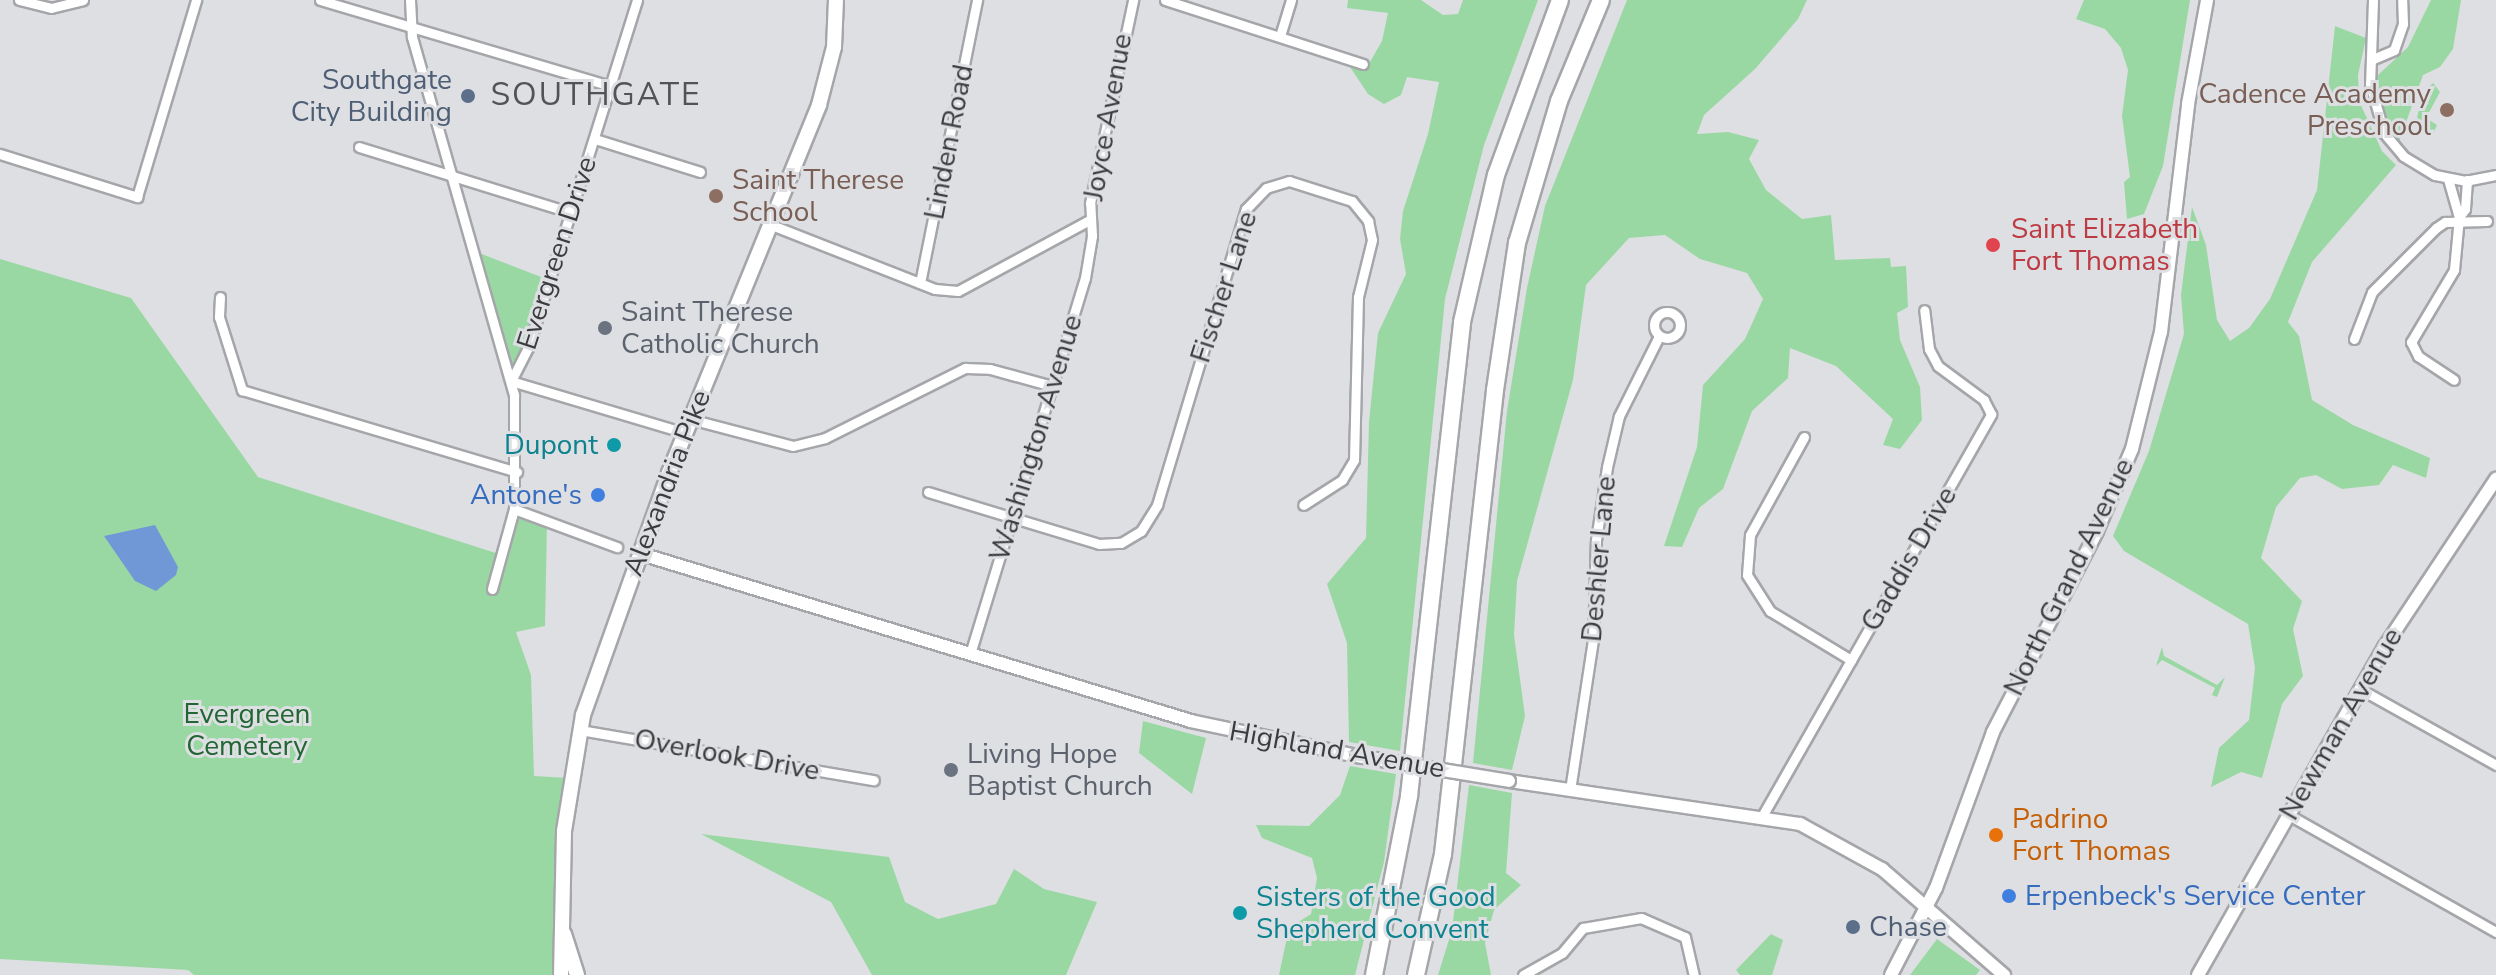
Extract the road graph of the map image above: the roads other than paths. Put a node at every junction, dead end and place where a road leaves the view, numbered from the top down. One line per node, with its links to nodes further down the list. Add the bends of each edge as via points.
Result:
1 (19, 0): 2 (street, via 51,8)
2 (83, 0)
3 (196, 0): 24 (street, via 137,197)
4 (320, 0): 17 (street)
5 (410, 0): 17 (street)
6 (637, 0): 21 (street, Evergreen Drive)
7 (836, 0): 34 (main road, Alexandria Pike, via 828,78)
8 (977, 0): 35 (street, Linden Road)
9 (1133, 0): 31 (street, Joyce Avenue, via 1102,135)
10 (1165, 0): 18 (street)
11 (1291, 0): 18 (street)
12 (1560, 0): 68 (highway, via 1496,175 1462,322 1403,844)
13 (1601, 0): 69 (highway, via 1559,101 1517,243 1495,390 1443,854)
14 (2207, 0): 63 (street, North Grand Avenue, via 2186,119 2161,332 2132,449 2097,531 1993,732)
15 (2373, 0): 19 (street)
16 (2402, 0): 19 (street, via 2403,24 2394,50)
17 (410, 27): 21 (street); 27 (street)
18 (1280, 36): 20 (street)
19 (2373, 59): 28 (street, via 2371,101 2384,133 2403,156)
20 (1363, 64)
21 (611, 86): 22 (street, Evergreen Drive)
22 (595, 139): 25 (street); 30 (street, Evergreen Drive)
23 (359, 147): 27 (street)
24 (0, 154)
25 (700, 172)
26 (2496, 175): 29 (street)
27 (453, 178): 30 (street); 41 (street)
28 (2448, 179): 29 (street); 32 (street)
29 (2467, 180): 32 (street)
30 (572, 213): 41 (street, Evergreen Drive, via 528,348)
31 (1091, 219): 35 (street, Joyce Avenue, via 958,291); 42 (street, Washington Avenue, via 1085,278)
32 (2459, 219): 33 (street); 39 (street, via 2436,228 2372,292); 40 (street, via 2454,270 2411,342 2418,356)
33 (2487, 221)
34 (769, 224): 35 (street, Joyce Avenue); 43 (main road, Alexandria Pike)
35 (920, 283)
36 (220, 297): 45 (street, via 219,317 242,390)
37 (1924, 310): 55 (street, Gaddis Drive, via 1929,349 1938,366 1984,400 1991,414)
38 (1659, 336): 60 (street, Deshler Lane, via 1619,416 1608,464 1596,540 1591,653)
39 (2354, 339)
40 (2454, 380)
41 (511, 381): 43 (street); 45 (street, Evergreen Drive)
42 (1052, 386): 43 (street, via 990,369 965,368 825,438 793,446); 50 (street, Washington Avenue)
43 (688, 426): 52 (main road, Alexandria Pike)
44 (1804, 437): 55 (street, via 1750,535 1746,569 1756,595 1770,611)
45 (517, 472): 49 (street, Evergreen Drive)
46 (2496, 479): 56 (street, Newman Avenue, via 2413,602)
47 (928, 492): 50 (street, Fischer Lane)
48 (1303, 505): 50 (street, Fischer Lane, via 1342,480 1354,460 1358,297 1372,240 1368,221 1352,201 1289,181 1266,188 1246,209 1146,527 1121,543 1099,544)
49 (514, 509): 51 (street); 53 (street, Evergreen Drive)
50 (1013, 518): 54 (street, Washington Avenue)
51 (617, 547)
52 (635, 552): 54 (street, Highland Avenue); 57 (main road, Alexandria Pike)
53 (492, 589)
54 (970, 654): 60 (street, Highland Avenue, bridge, via 1191,721 1357,756)
55 (1851, 660): 62 (street, Gaddis Drive)
56 (2362, 690): 58 (street); 61 (street, Newman Avenue)
57 (580, 730): 59 (street, Overlook Drive); 65 (main road, Alexandria Pike, via 564,831)
58 (2496, 765)
59 (874, 780)
60 (1570, 790): 62 (street, Highland Avenue)
61 (2289, 815): 64 (street); 74 (street, Newman Avenue)
62 (1761, 818): 63 (street, Highland Avenue, via 1800,824 1848,847)
63 (1928, 907): 72 (street, North Grand Avenue); 73 (street, Highland Avenue)
64 (2496, 932)
65 (564, 933): 66 (main road, Alexandria Pike); 67 (main road, Alexandria Pike)
66 (561, 975)
67 (577, 975)
68 (1374, 975)
69 (1416, 975)
70 (1523, 975): 71 (street, via 1562,953 1583,928 1641,918 1685,937)
71 (1694, 975)
72 (1891, 975)
73 (2004, 975)
74 (2198, 975)

